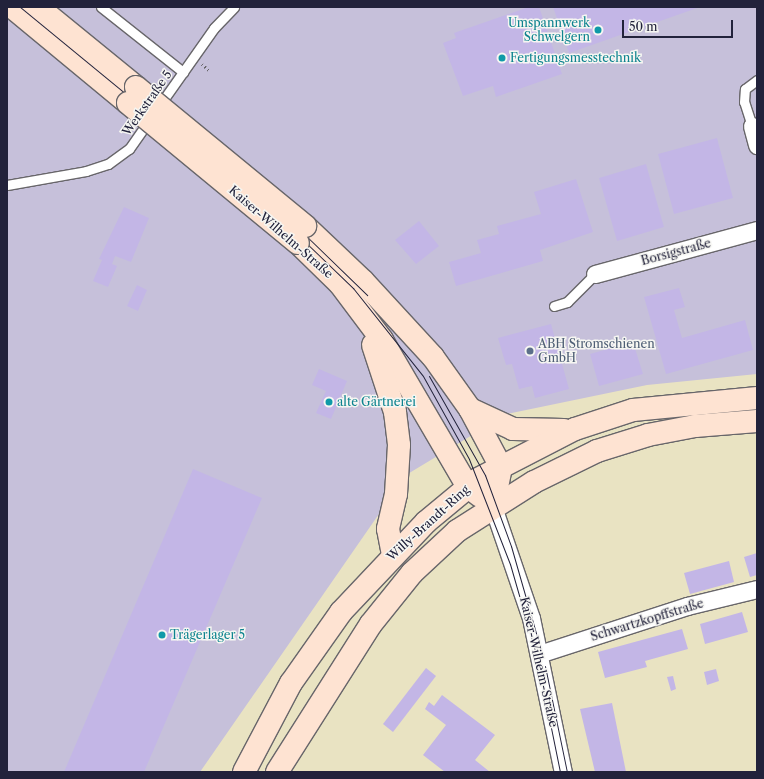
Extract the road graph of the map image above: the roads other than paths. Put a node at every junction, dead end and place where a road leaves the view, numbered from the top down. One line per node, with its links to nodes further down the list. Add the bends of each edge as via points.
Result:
1 (12, 7): 7 (main road, Kaiser-Wilhelm-Straße)
2 (38, 7): 7 (main road, Kaiser-Wilhelm-Straße)
3 (101, 7): 5 (lane)
4 (234, 7): 5 (lane, Werkstraße 5, via 214,28)
5 (183, 72): 10 (lane, Werkstraße 5, via 129,148 108,164 86,171)
6 (757, 80): 8 (lane, via 745,89 744,102)
7 (132, 95): 12 (main road, Kaiser-Wilhelm-Straße, bridge)
8 (754, 123): 9 (street)
9 (757, 146)
10 (7, 185)
11 (757, 230): 13 (street, Borsigstraße)
12 (301, 235): 15 (main road, Kaiser-Wilhelm-Straße); 17 (main road, Kaiser-Wilhelm-Straße, via 362,281 433,357)
13 (595, 274): 14 (lane, via 567,302)
14 (554, 306)
15 (364, 319): 21 (main road, Kaiser-Wilhelm-Straße, via 382,340); 23 (main road, via 395,412 399,445 396,494 388,529)
16 (757, 398): 19 (main road, Willy-Brandt-Ring, via 633,410)
17 (470, 409): 19 (main road, via 513,429); 20 (main road, Kaiser-Wilhelm-Straße)
18 (757, 421): 22 (main road, via 687,428 597,451)
19 (575, 429): 20 (main road, Willy-Brandt-Ring)
20 (501, 467): 21 (main road, Willy-Brandt-Ring); 22 (main road)
21 (468, 487): 22 (main road, Kaiser-Wilhelm-Straße); 23 (main road, Willy-Brandt-Ring)
22 (493, 507): 25 (street, Kaiser-Wilhelm-Straße, via 531,618); 27 (main road, via 457,531 412,573 352,650)
23 (393, 554): 26 (main road, Willy-Brandt-Ring, via 341,612 295,677)
24 (757, 589): 25 (street, Schwartzkopffstraße, via 687,606)
25 (539, 654): 28 (street, Kaiser-Wilhelm-Straße)
26 (244, 772)
27 (277, 772)
28 (563, 772)

